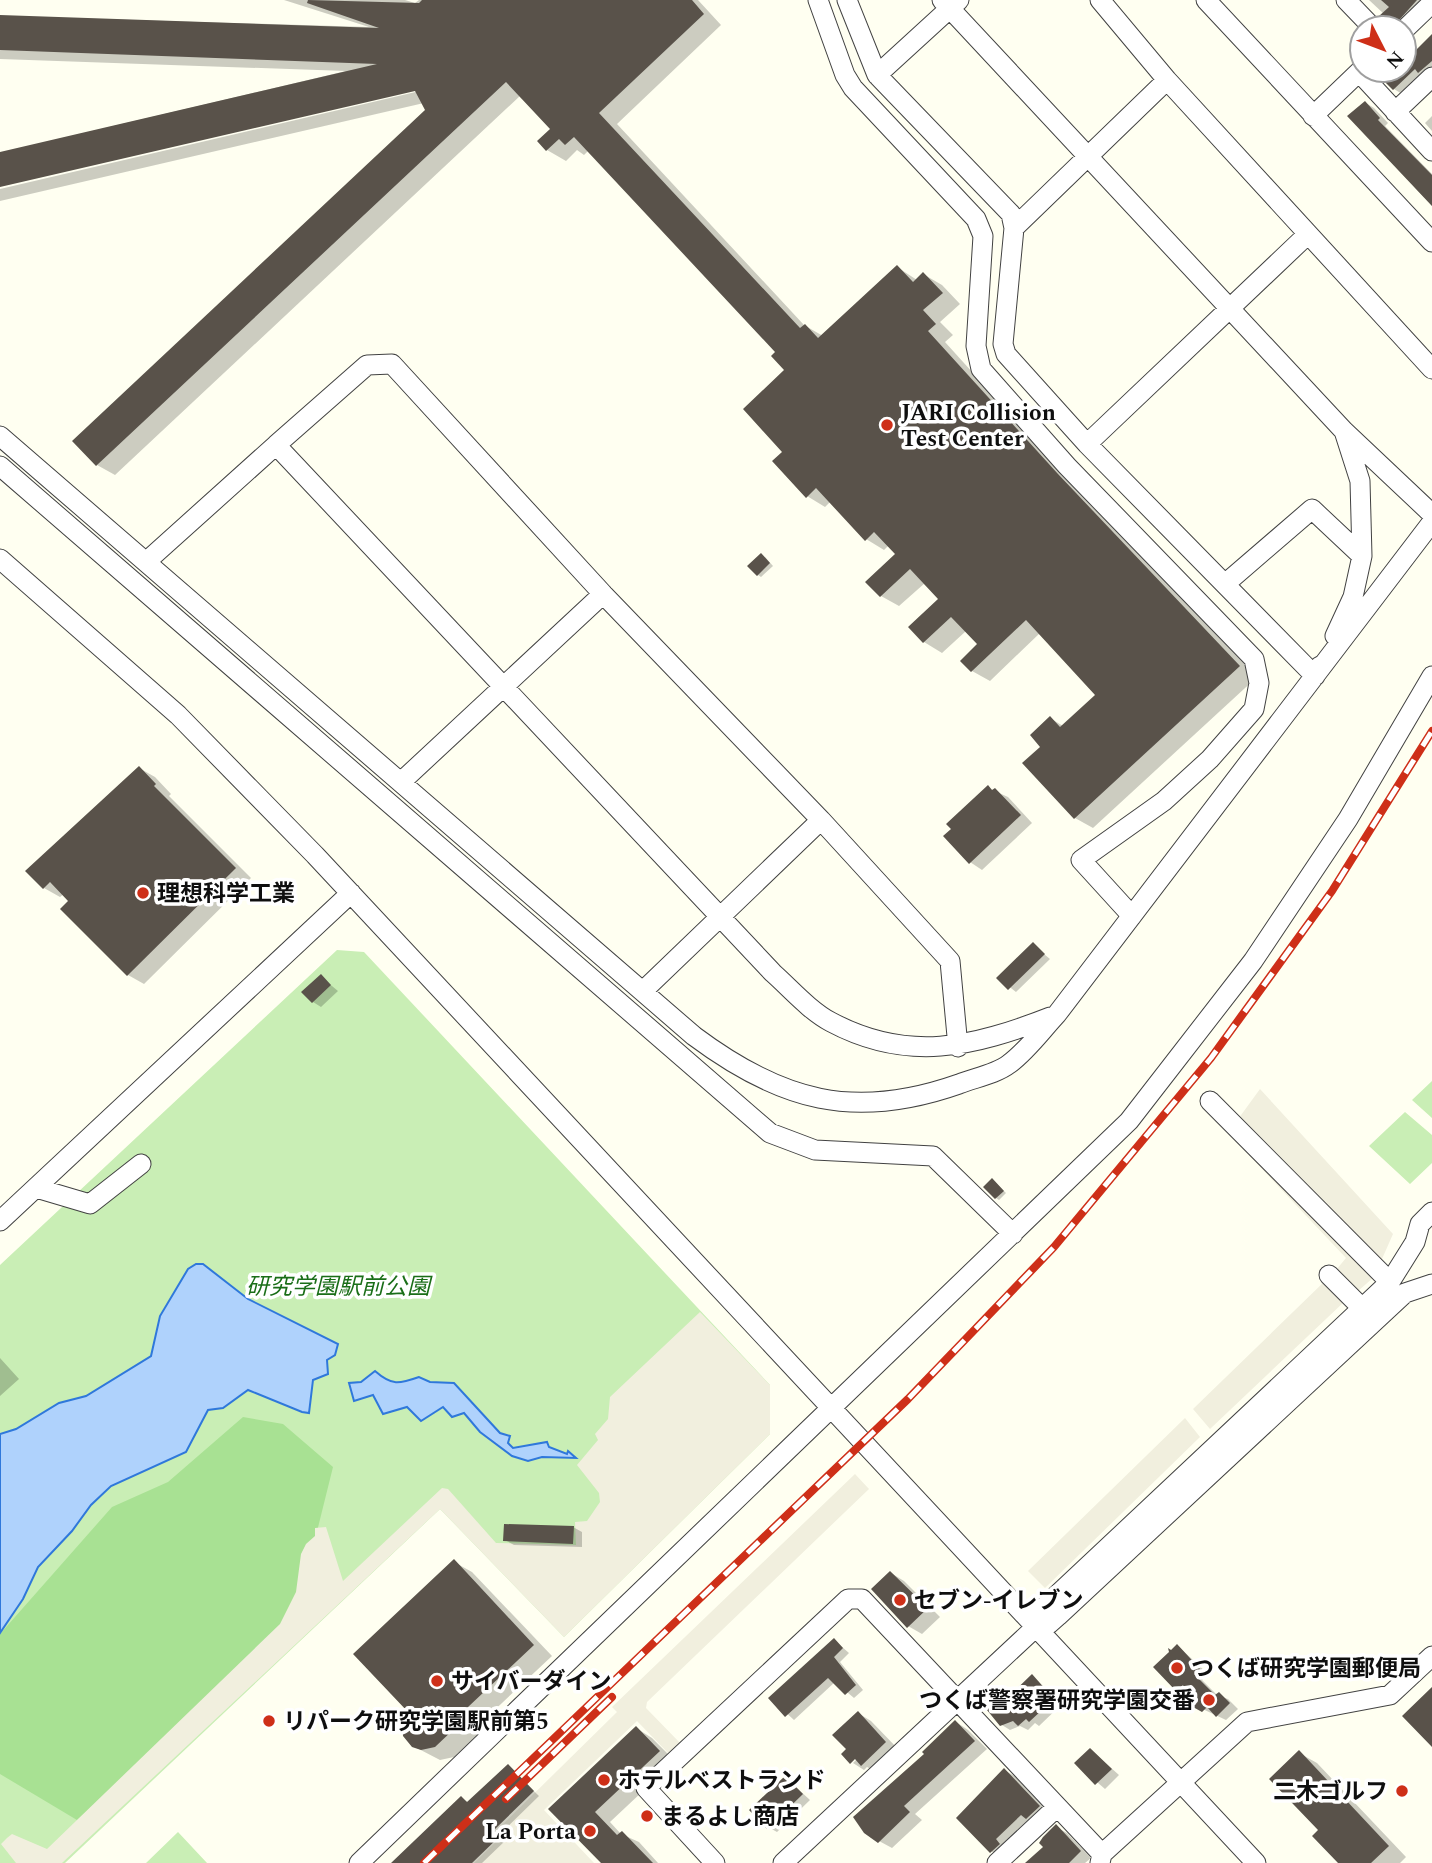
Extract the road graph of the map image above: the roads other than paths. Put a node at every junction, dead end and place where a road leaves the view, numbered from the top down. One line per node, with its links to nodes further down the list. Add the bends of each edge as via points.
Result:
1 (818, 0): 42 (street, via 853,88 975,219 984,236 976,346 981,369 1067,466 1254,659 1259,683 1254,709 1210,759 1164,801 1081,860)
2 (847, 0): 10 (street)
3 (1100, 0): 12 (street)
4 (1206, 0): 16 (street)
5 (1346, 0): 8 (street)
6 (950, 3): 10 (street); 18 (street)
7 (1432, 4): 9 (street)
8 (1360, 14)
9 (1418, 17)
10 (877, 75): 19 (street, via 1010,214)
11 (1432, 77): 15 (street)
12 (1167, 80): 18 (street); 20 (street)
13 (1348, 82): 16 (street)
14 (1371, 84): 15 (street)
15 (1395, 112): 17 (street)
16 (1313, 116): 21 (street)
17 (1432, 151)
18 (1089, 157): 19 (street); 22 (street)
19 (1013, 228): 26 (street, via 1003,344 1006,354)
20 (1307, 235): 22 (street); 23 (street)
21 (1432, 242)
22 (1230, 308): 24 (street); 26 (street)
23 (1432, 369)
24 (1344, 431): 29 (street); 31 (street, via 1360,481)
25 (0, 436): 33 (street)
26 (1087, 444): 34 (street)
27 (276, 445): 33 (street); 35 (street, via 367,365 392,364); 38 (street)
28 (0, 467): 52 (street, via 770,1133 815,1150 933,1156)
29 (1432, 514)
30 (1432, 522): 36 (street)
31 (1362, 556): 34 (street, via 1312,509); 36 (street, via 1353,597)
32 (0, 559): 41 (street, via 178,715)
33 (147, 561): 39 (street)
34 (1225, 584): 36 (street)
35 (603, 594): 38 (street); 40 (street)
36 (1315, 676): 42 (street)
37 (1432, 676): 52 (street, via 1348,819 1253,961 1129,1121)
38 (501, 686): 39 (street); 43 (street)
39 (401, 782): 44 (street)
40 (821, 820): 43 (street); 46 (street, via 950,961)
41 (351, 893): 49 (street); 57 (street)
42 (1132, 916): 45 (street)
43 (720, 917): 44 (street); 46 (street, via 773,973 829,1022 889,1045)
44 (644, 990): 45 (street, via 722,1058 783,1090 825,1100 876,1102 926,1095 1008,1066)
45 (1057, 1014): 46 (street)
46 (958, 1047)
47 (1210, 1101): 54 (street)
48 (141, 1164): 49 (street, via 90,1204)
49 (36, 1188): 51 (street)
50 (1432, 1212): 54 (street, via 1420,1224 1415,1242)
51 (0, 1222)
52 (1013, 1234): 57 (street)
53 (1329, 1275): 56 (street)
54 (1390, 1282): 56 (street)
55 (1432, 1284): 58 (street, via 1405,1293 1049,1624)
56 (1362, 1308): 58 (street, via 1039,1612)
57 (831, 1408): 58 (street); 64 (street)
58 (1037, 1626): 60 (street); 61 (street)
59 (1432, 1656): 61 (street, via 1390,1695 1247,1722)
60 (957, 1700): 62 (street); 65 (street, via 862,1599 848,1599 646,1788); 66 (street)
61 (1181, 1782): 63 (street); 68 (street)
62 (1057, 1807): 63 (street); 67 (street)
63 (1101, 1858)
64 (359, 1863)
65 (715, 1863)
66 (783, 1863)
67 (997, 1863)
68 (1256, 1863)

